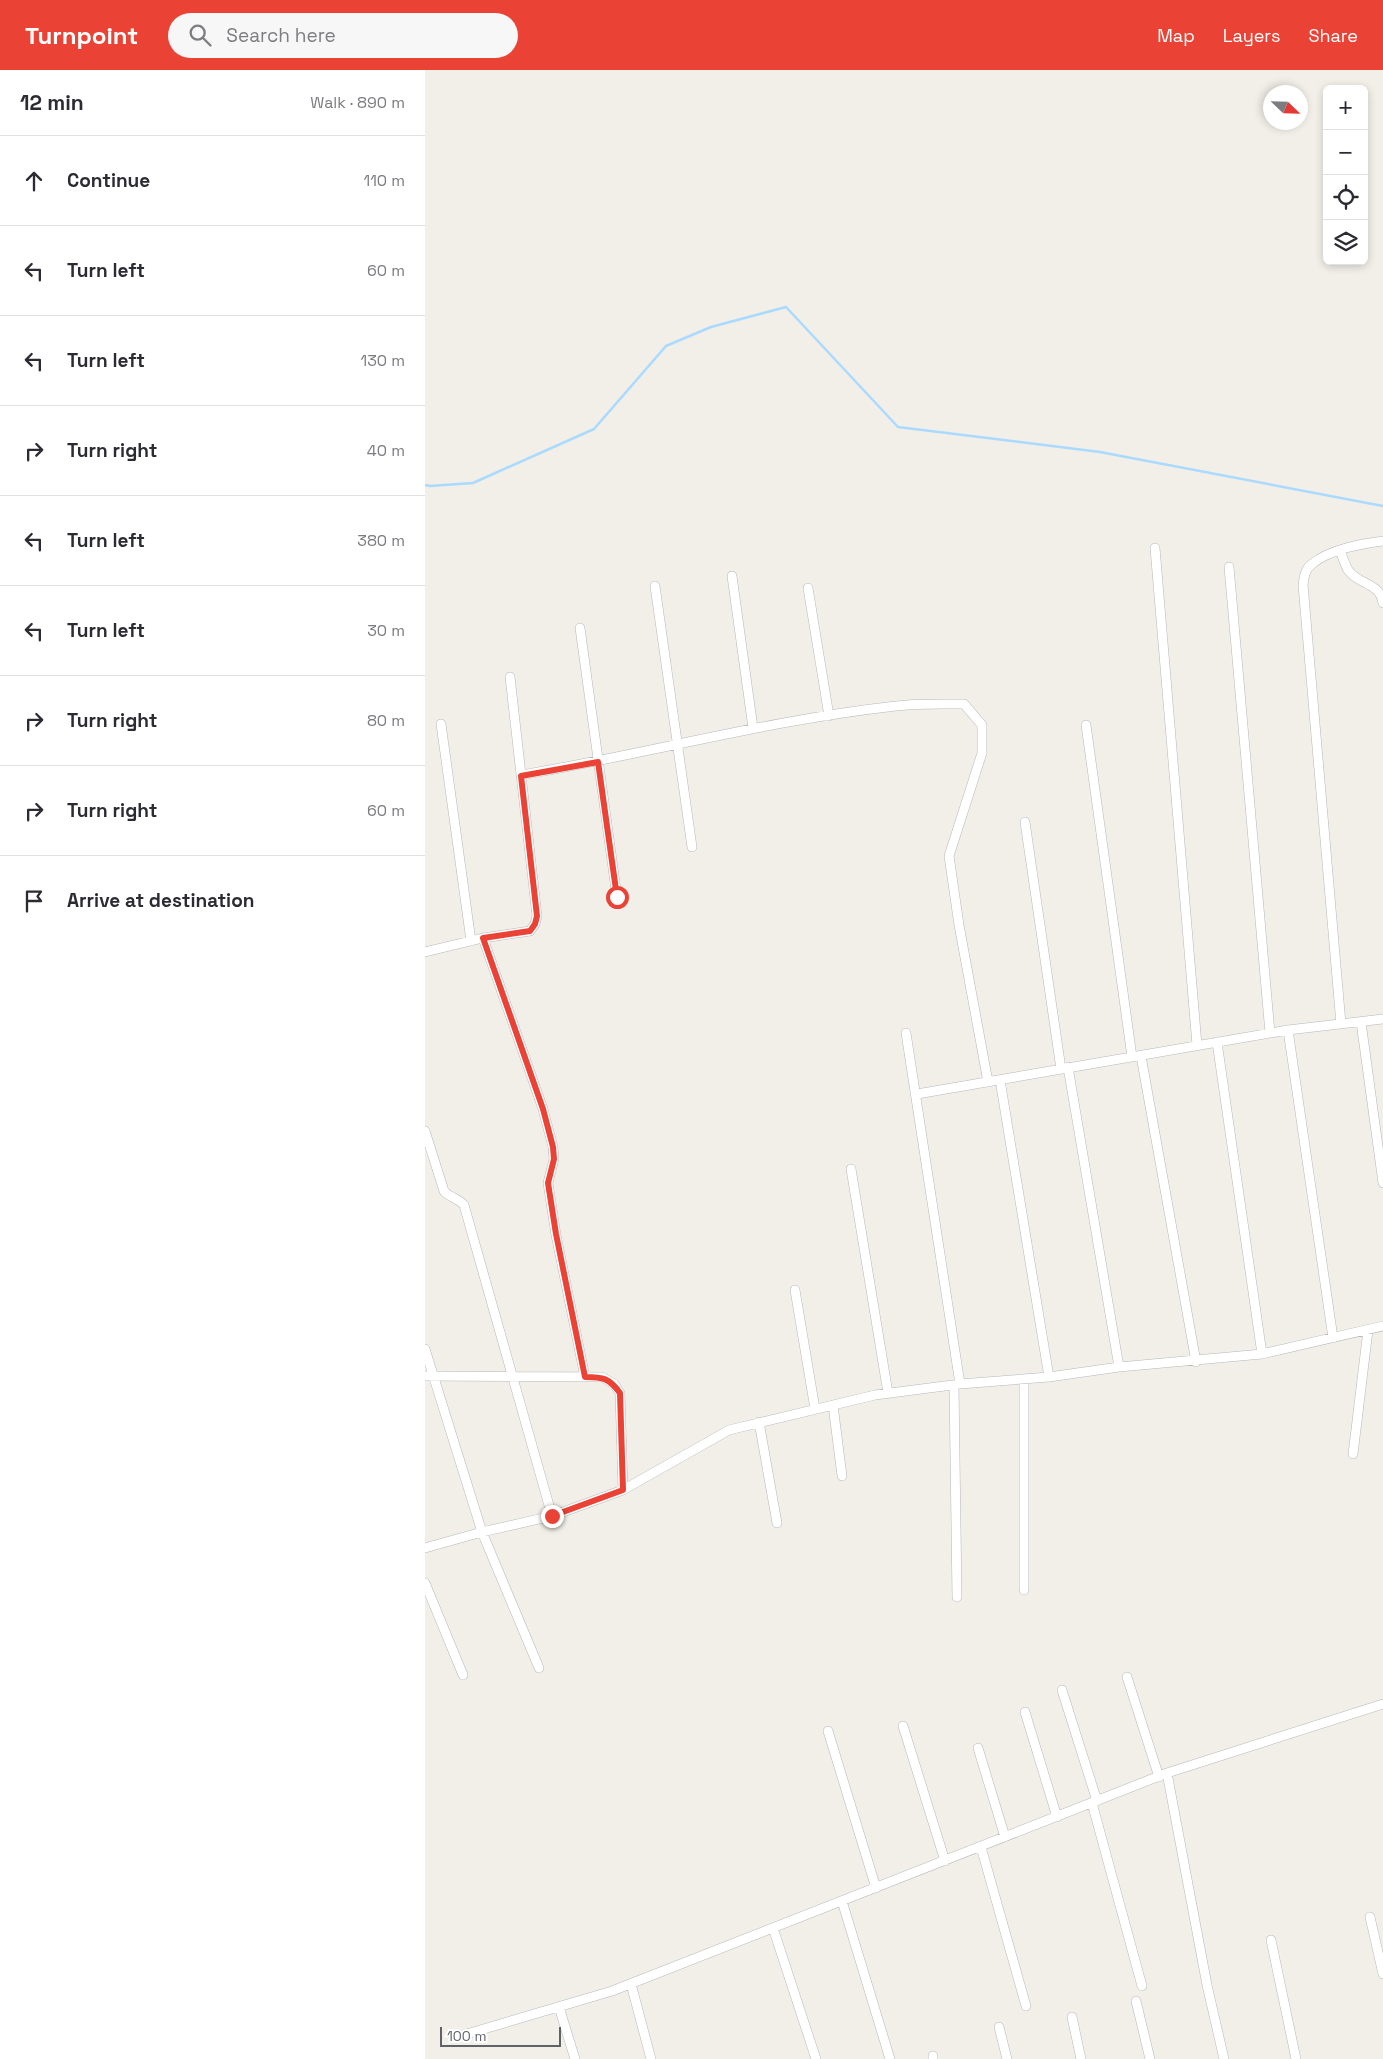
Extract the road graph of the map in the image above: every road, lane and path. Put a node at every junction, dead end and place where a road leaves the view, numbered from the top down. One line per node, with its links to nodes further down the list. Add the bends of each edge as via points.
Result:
1 (1383, 541): 3 (street)
2 (1155, 548): 31 (street)
3 (1341, 551): 8 (street, via 1348,570 1375,588); 26 (street, via 1311,564 1304,575 1303,585)
4 (1229, 567): 29 (street)
5 (731, 576): 14 (street)
6 (655, 586): 15 (street)
7 (808, 588): 11 (street)
8 (1383, 603)
9 (580, 628): 16 (street)
10 (509, 677): 17 (street)
11 (829, 716): 14 (street); 35 (street, via 897,705 964,704 982,725 982,753 949,856)
12 (441, 724): 22 (street)
13 (1086, 725): 32 (street)
14 (753, 728): 15 (street)
15 (677, 745): 16 (street); 19 (street)
16 (598, 762): 17 (street); 20 (street)
17 (521, 776): 21 (street, via 537,916 530,931)
18 (1025, 822): 33 (street)
19 (693, 847)
20 (617, 897)
21 (483, 938): 22 (street); 50 (street, via 543,1109 553,1147 554,1159 548,1183)
22 (471, 941): 23 (street)
23 (425, 952)
24 (1383, 1019): 25 (street)
25 (1361, 1022): 26 (street); 39 (street)
26 (1341, 1024): 27 (street)
27 (1288, 1030): 29 (street); 43 (street)
28 (906, 1033): 36 (street)
29 (1270, 1033): 30 (street)
30 (1217, 1042): 31 (street); 45 (street)
31 (1197, 1046): 32 (street)
32 (1137, 1057): 33 (street); 46 (street)
33 (1065, 1068): 34 (street); 47 (street)
34 (1000, 1080): 35 (street); 51 (street)
35 (988, 1082): 36 (street)
36 (917, 1094): 53 (street)
37 (425, 1131): 49 (street, via 444,1191 464,1206)
38 (851, 1169): 54 (street)
39 (1383, 1183)
40 (795, 1290): 56 (street)
41 (1383, 1326): 42 (street)
42 (1368, 1330): 43 (street); 58 (street)
43 (1333, 1338): 45 (street)
44 (425, 1349): 48 (street)
45 (1262, 1354): 46 (street)
46 (1196, 1362): 47 (street)
47 (1119, 1367): 51 (street)
48 (430, 1376): 49 (street); 63 (street)
49 (514, 1377): 50 (street); 61 (street)
50 (585, 1377): 60 (street, via 602,1377 620,1393)
51 (1049, 1377): 52 (street)
52 (1024, 1379): 53 (street); 66 (street)
53 (957, 1384): 54 (street); 67 (street)
54 (887, 1393): 55 (street)
55 (833, 1405): 56 (street); 59 (street)
56 (815, 1409): 57 (street)
57 (759, 1422): 60 (street, via 729,1430); 62 (street)
58 (1353, 1454)
59 (842, 1476)
60 (623, 1490): 61 (street)
61 (552, 1516): 63 (street)
62 (777, 1523)
63 (482, 1532): 64 (street); 68 (street)
64 (425, 1548)
65 (425, 1583): 69 (street)
66 (1024, 1590)
67 (957, 1597)
68 (539, 1668)
69 (463, 1676)
70 (1127, 1677): 77 (street)
71 (1062, 1690): 78 (street)
72 (1383, 1704): 77 (street)
73 (1025, 1712): 79 (street)
74 (903, 1726): 82 (street)
75 (828, 1731): 83 (street)
76 (978, 1748): 80 (street)
77 (1163, 1775): 78 (street); 105 (street)
78 (1094, 1802): 79 (street); 91 (street)
79 (1057, 1817): 80 (street)
80 (1005, 1837): 81 (street)
81 (981, 1847): 82 (street); 93 (street)
82 (945, 1861): 83 (street)
83 (877, 1888): 84 (street)
84 (842, 1901): 86 (street); 101 (street)
85 (1370, 1917): 88 (street)
86 (773, 1928): 90 (street); 100 (street)
87 (1271, 1940): 106 (street)
88 (1380, 1945): 89 (street)
89 (1383, 1974)
90 (631, 1984): 94 (street); 99 (street)
91 (1141, 1986)
92 (1136, 2001): 104 (street)
93 (1027, 2006)
94 (559, 2007): 97 (street); 98 (street)
95 (1072, 2017): 103 (street)
96 (999, 2027): 102 (street)
97 (460, 2036)
98 (575, 2059)
99 (651, 2059)
100 (816, 2059)
101 (890, 2059)
102 (1007, 2059)
103 (1081, 2059)
104 (1151, 2059)
105 (1223, 2059)
106 (1296, 2059)

